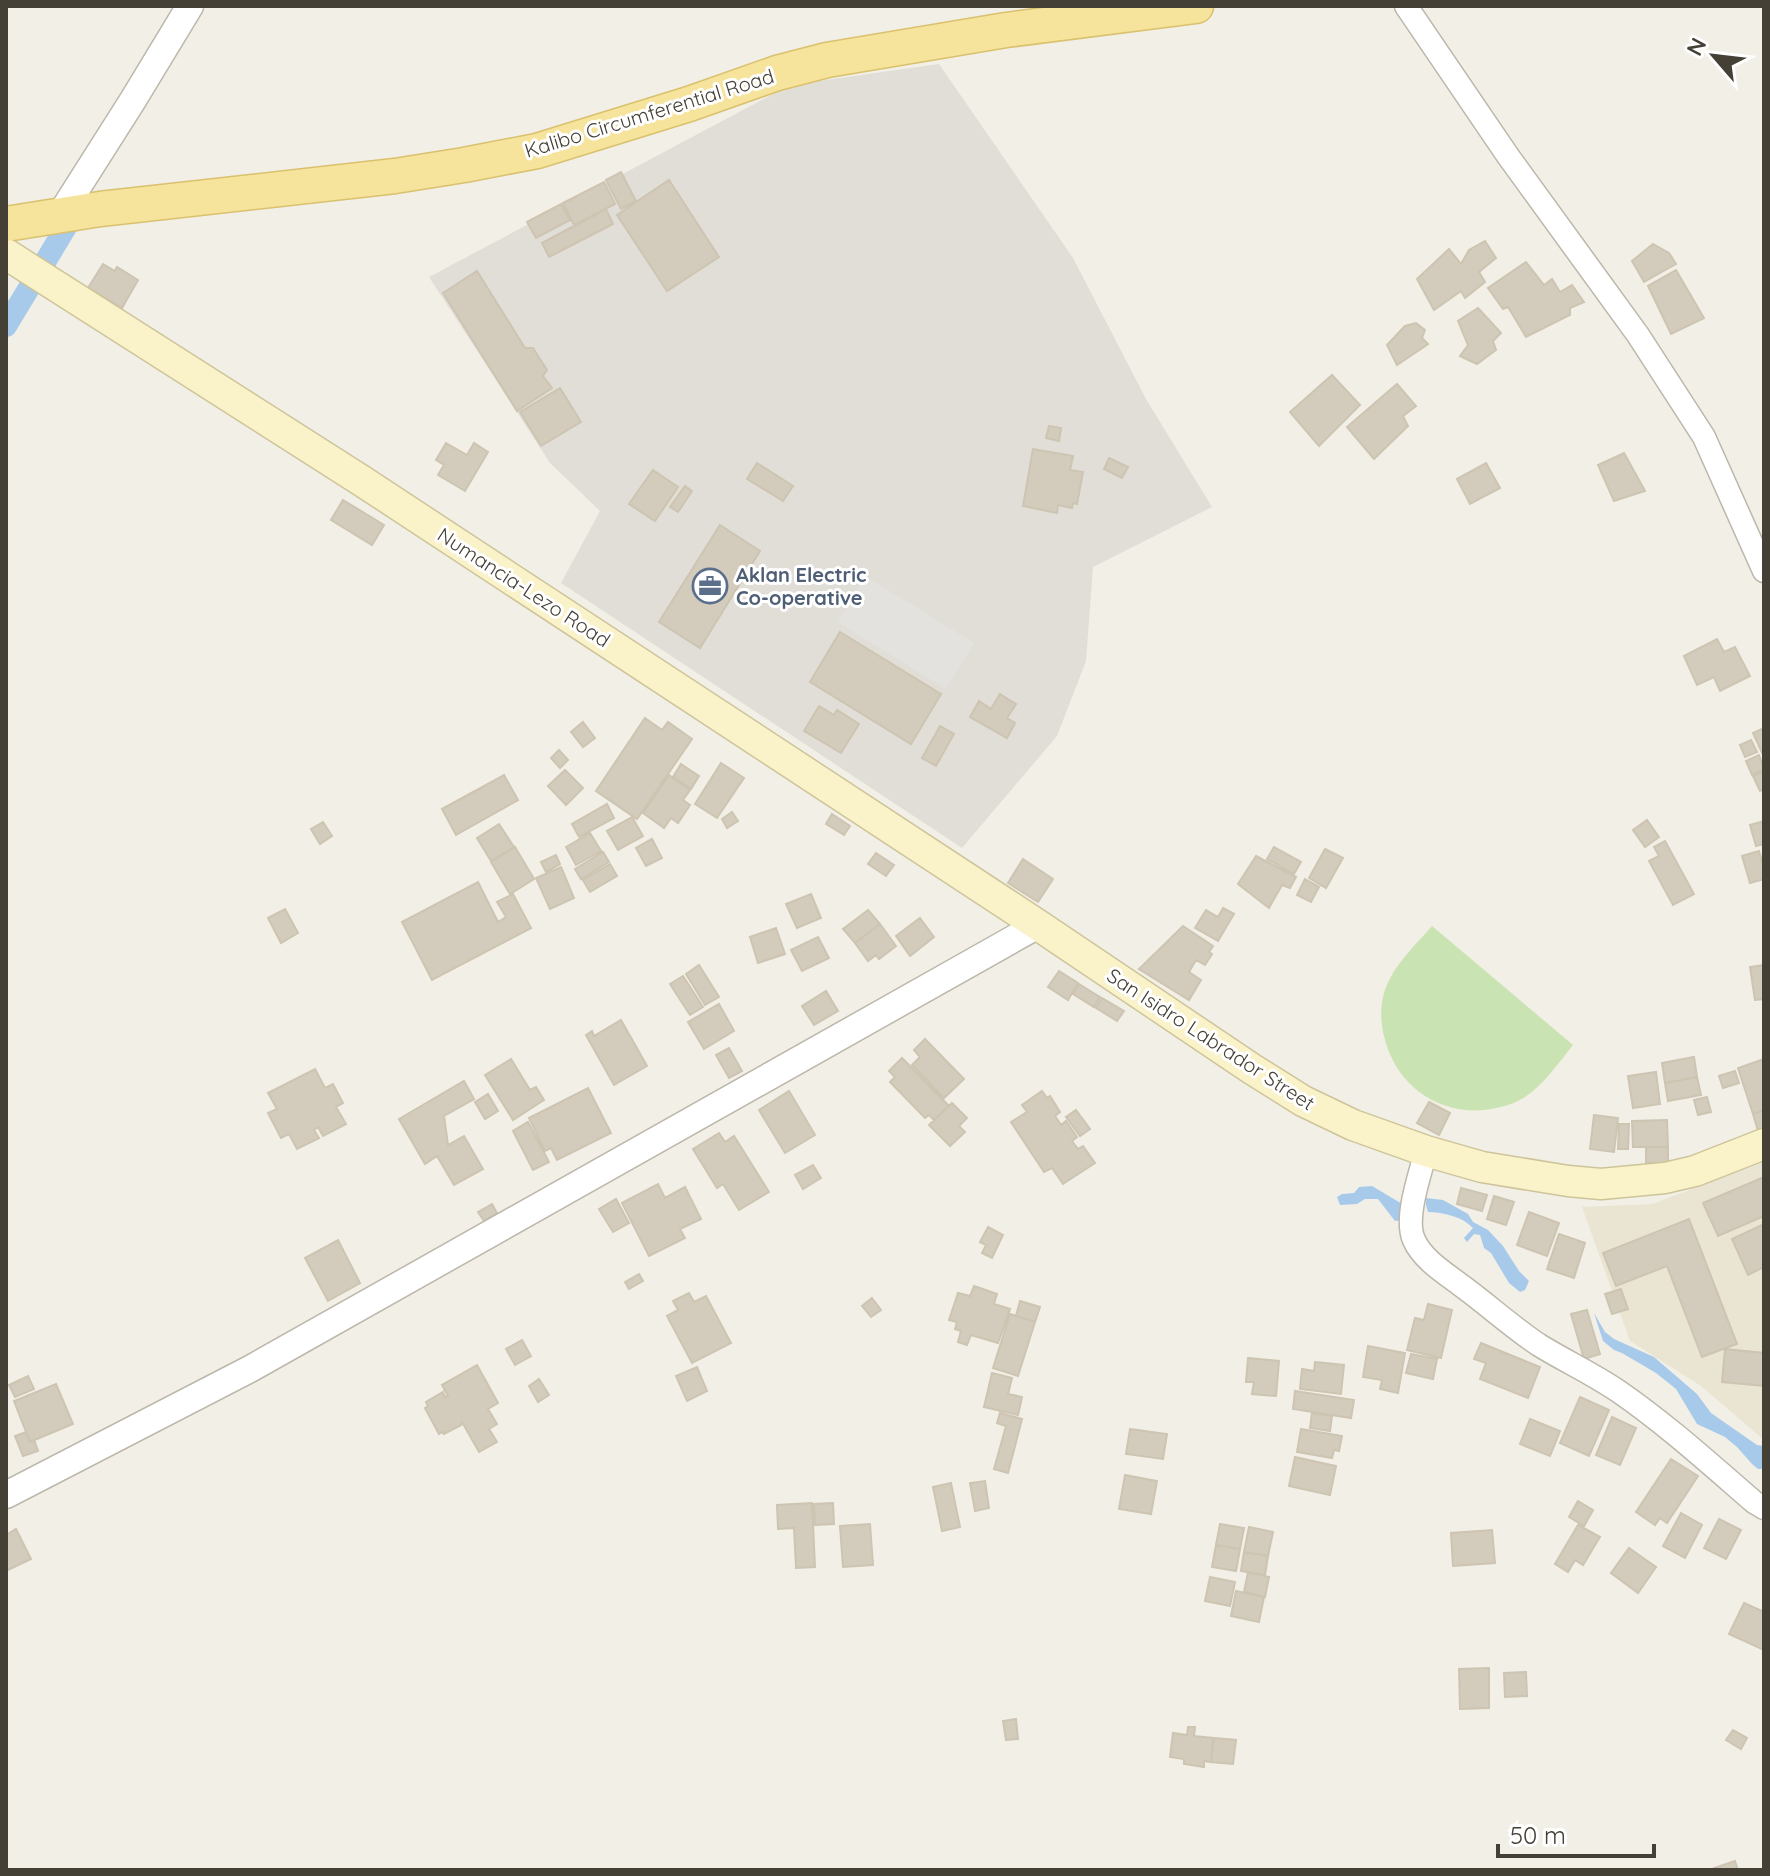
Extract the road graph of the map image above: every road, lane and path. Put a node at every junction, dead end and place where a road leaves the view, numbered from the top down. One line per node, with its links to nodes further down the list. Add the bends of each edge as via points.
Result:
1 (190, 6): 4 (street)
2 (1196, 6): 4 (main road, Kalibo Circumferential Road, via 827,60 537,151 464,165)
3 (1406, 6): 7 (street, via 1704,437)
4 (60, 215): 5 (main road, Kalibo Circumferential Road)
5 (6, 224)
6 (6, 254): 8 (main road, Numancia-Lezo Road)
7 (1764, 571)
8 (1038, 925): 10 (main road, San Isidro Labrador Street, via 1303,1101); 11 (street, via 250,1369)
9 (1764, 1144): 10 (main road, San Isidro Labrador Street, via 1695,1171 1601,1184 1511,1173)
10 (1426, 1151): 12 (street, via 1410,1227 1436,1267 1502,1320 1617,1390)
11 (6, 1495)
12 (1764, 1508)

